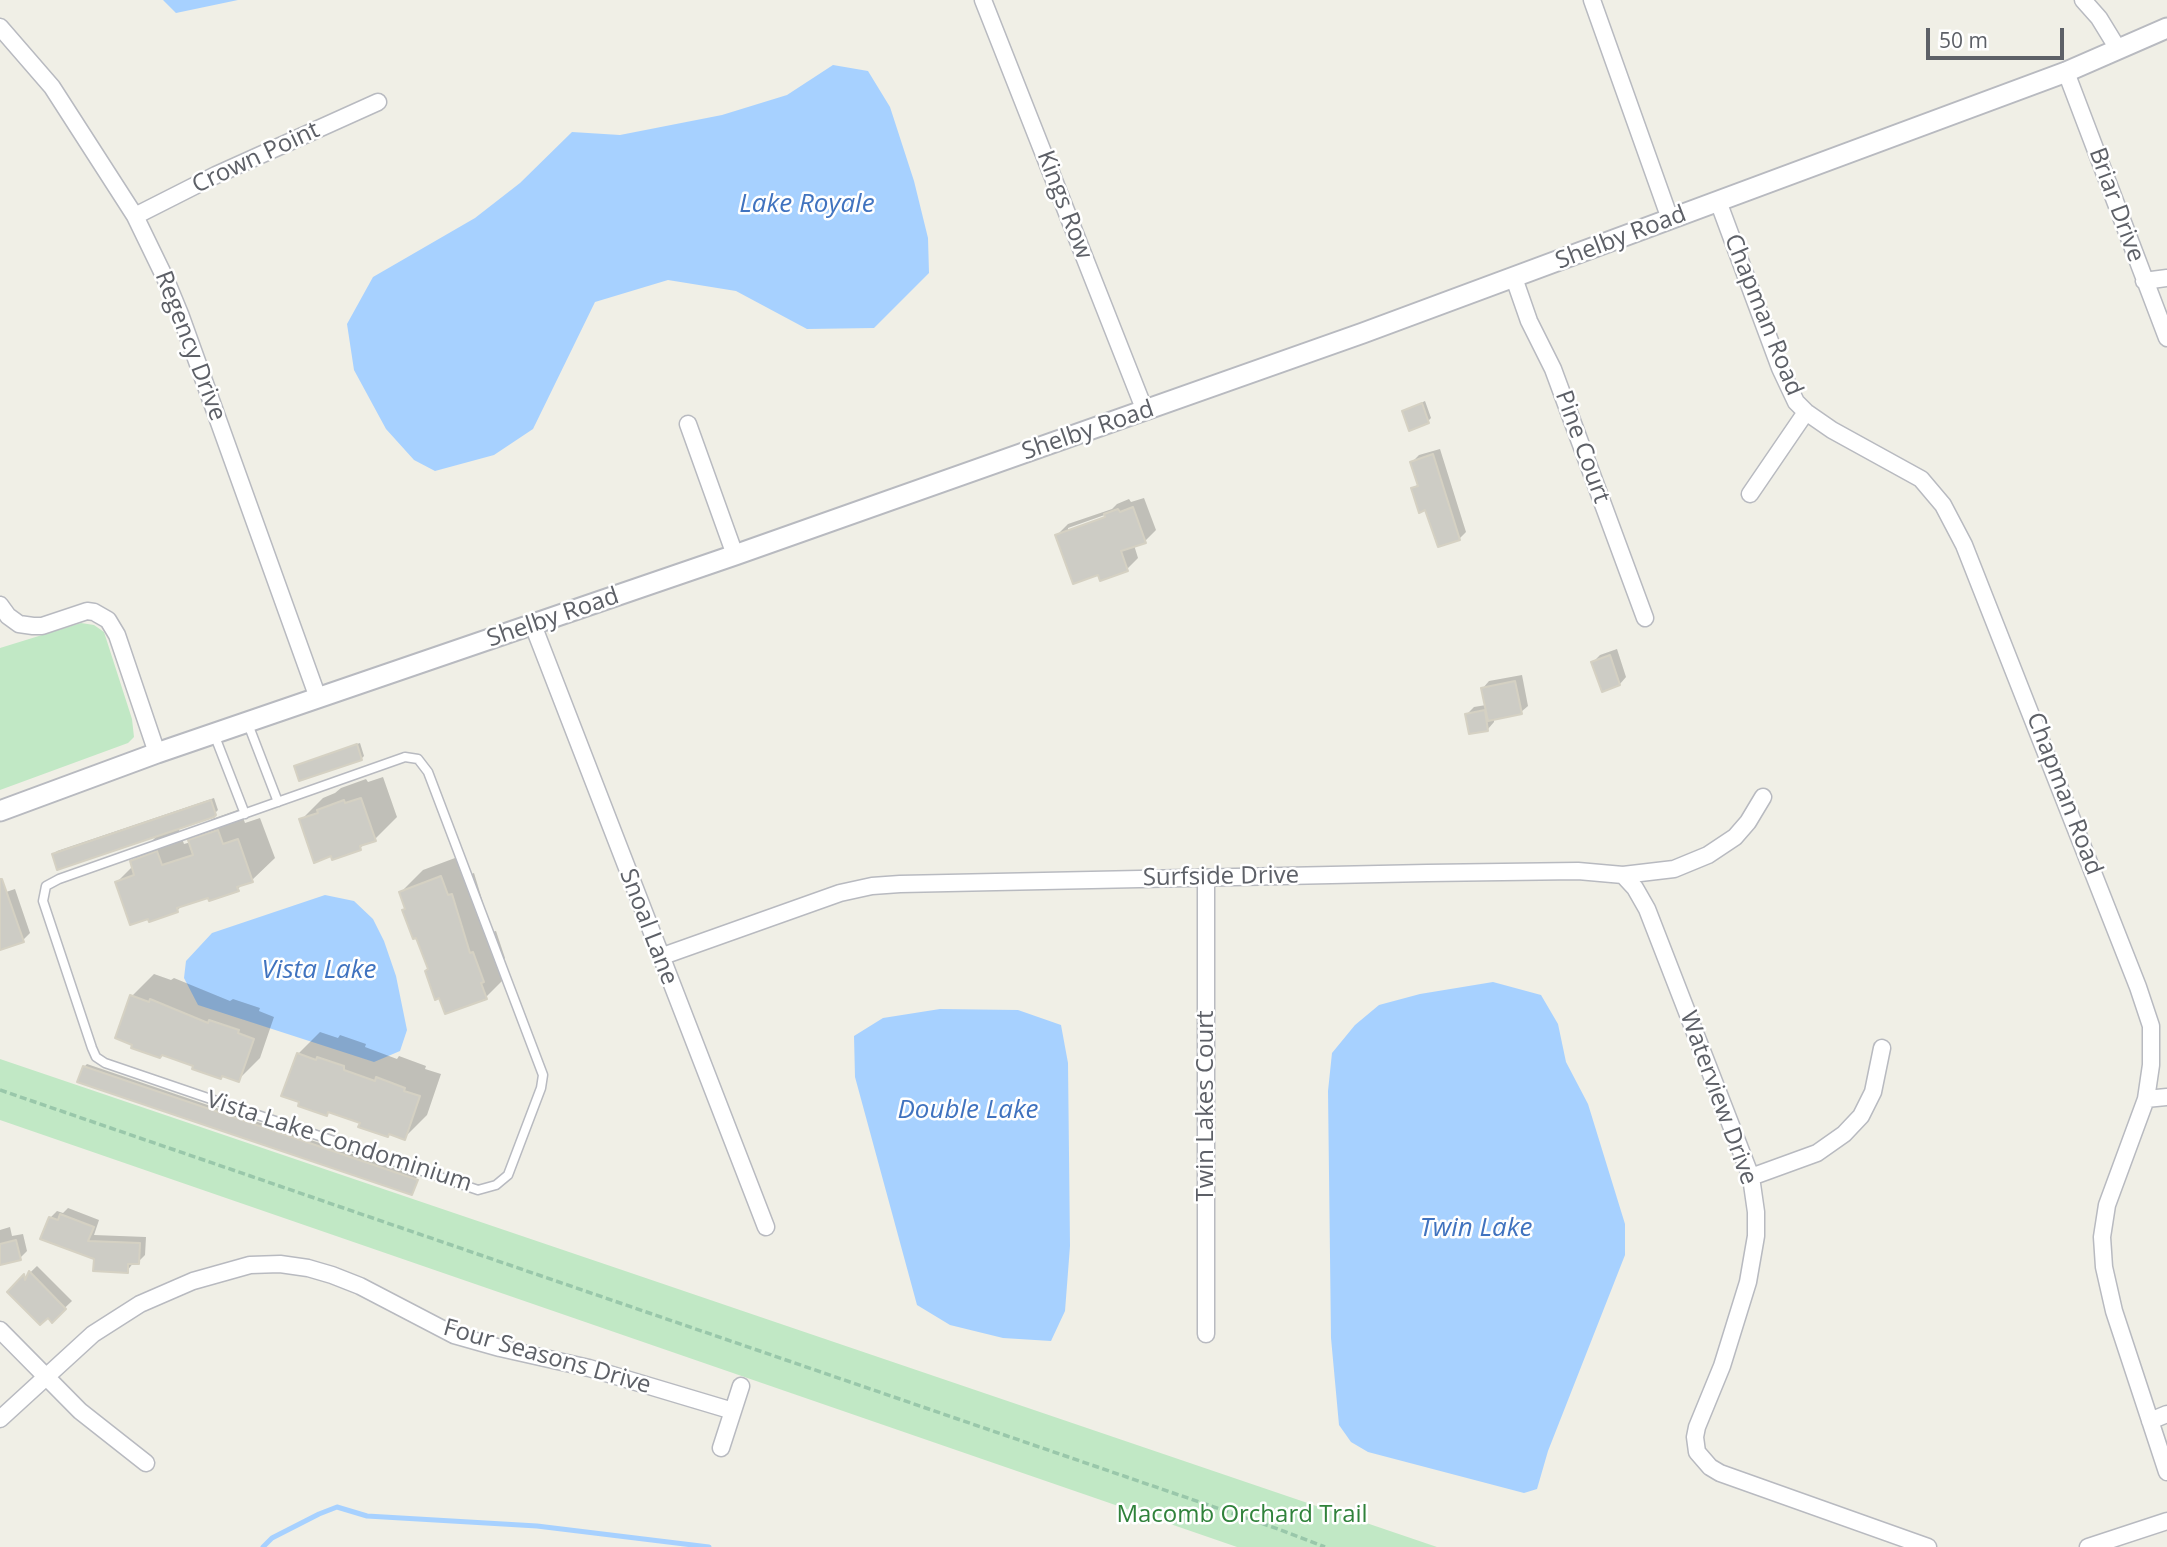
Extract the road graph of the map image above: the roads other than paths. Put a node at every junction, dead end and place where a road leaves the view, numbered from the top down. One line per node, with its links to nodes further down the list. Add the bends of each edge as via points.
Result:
1 (983, 0): 16 (street, Kings Row)
2 (1592, 0): 11 (street)
3 (2083, 0): 6 (street)
4 (0, 27): 10 (street, Regency Drive, via 52,87)
5 (2167, 28): 6 (street, Shelby Road)
6 (2118, 49): 7 (street, Shelby Road)
7 (2066, 72): 9 (street, Shelby Road); 14 (street, Briar Drive)
8 (378, 102): 10 (street, Crown Point)
9 (1718, 201): 11 (street, Shelby Road); 17 (street, Chapman Road, via 1780,368)
10 (135, 216): 24 (street, Regency Drive, via 180,314)
11 (1670, 219): 12 (street, Shelby Road)
12 (1514, 278): 16 (street, Shelby Road); 22 (street, Pine Court, via 1553,369)
13 (2167, 278): 14 (street)
14 (2144, 281): 15 (street, Briar Drive)
15 (2167, 338)
16 (1145, 411): 20 (street, Shelby Road)
17 (1805, 412): 19 (street); 37 (street, Chapman Road, via 1921,479 1943,505 1964,545 2151,1026)
18 (688, 424): 20 (street)
19 (1750, 494)
20 (736, 555): 23 (street, Shelby Road)
21 (0, 605): 27 (street, via 19,624 33,626 87,611 108,620)
22 (1645, 618)
23 (533, 625): 24 (street, Shelby Road); 34 (street, Snoal Lane)
24 (318, 698): 25 (street, Shelby Road)
25 (247, 723): 26 (street, Shelby Road); 29 (lane)
26 (214, 734): 27 (street, Shelby Road); 31 (lane)
27 (157, 753): 30 (street, Shelby Road)
28 (1763, 797): 32 (street, Surfside Drive, via 1735,836 1708,855 1674,869)
29 (278, 802): 31 (lane, Vista Lake Condominium); 31 (lane, Vista Lake Condominium, via 405,757 418,759 428,772 543,1075 508,1175 496,1185 478,1190 96,1057 43,901 46,886)
30 (0, 811)
31 (245, 814)
32 (1623, 875): 33 (street, Surfside Drive, via 1578,871); 38 (street, Waterview Drive, via 1647,909)
33 (1206, 878): 34 (street, Surfside Drive, via 872,886); 41 (street, Twin Lakes Court)
34 (660, 957): 39 (street, Snoal Lane)
35 (1882, 1048): 38 (street, via 1874,1092 1844,1134 1817,1153)
36 (2167, 1097): 37 (street)
37 (2146, 1099): 47 (street, Chapman Road, via 2108,1205 2102,1237 2114,1311)
38 (1751, 1177): 52 (street, Waterview Drive, via 1756,1236 1748,1282 1697,1427 1697,1452 1720,1473)
39 (766, 1227)
40 (0, 1330): 42 (street)
41 (1206, 1334)
42 (46, 1376): 44 (street, Four Seasons Drive, via 93,1334 140,1304 194,1281 250,1265 280,1264 308,1268 360,1286 454,1335 589,1368); 46 (street, Four Seasons Drive); 49 (street)
43 (741, 1386): 44 (street)
44 (733, 1411): 48 (street)
45 (2167, 1414): 47 (street)
46 (0, 1419)
47 (2150, 1421): 50 (street, Chapman Road)
48 (721, 1448)
49 (146, 1463)
50 (2167, 1472)
51 (2167, 1521): 53 (street)
52 (1928, 1547)
53 (2088, 1547)

